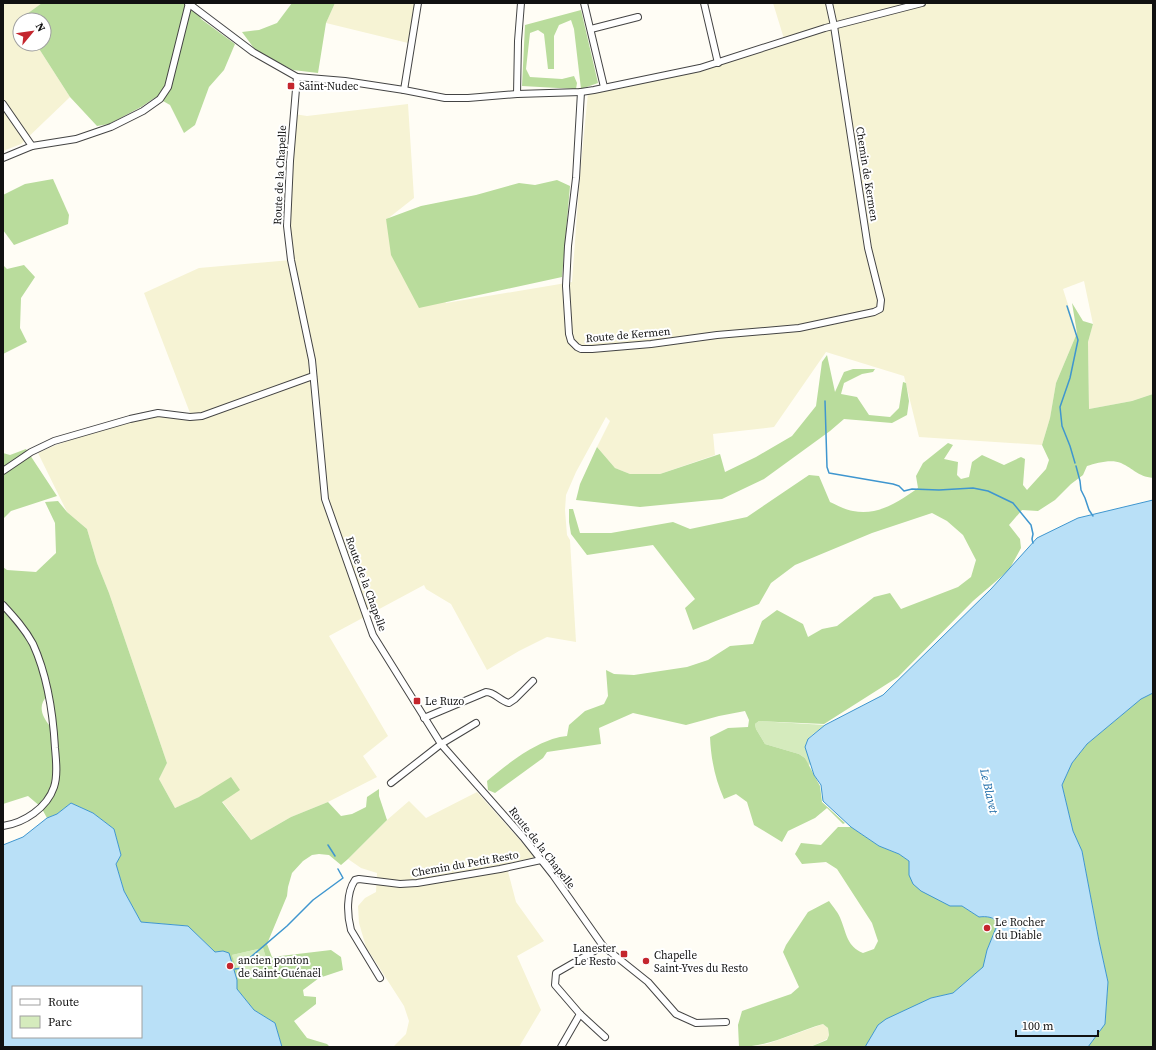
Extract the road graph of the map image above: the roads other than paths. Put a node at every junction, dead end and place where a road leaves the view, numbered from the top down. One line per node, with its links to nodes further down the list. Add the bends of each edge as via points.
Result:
1 (189, 3): 12 (street, via 253,52); 18 (street, via 168,87 160,100 111,128 76,139)
2 (418, 3): 14 (street)
3 (521, 3): 16 (street)
4 (584, 3): 10 (street)
5 (704, 3): 11 (street)
6 (829, 3): 9 (street)
7 (922, 3): 9 (street)
8 (638, 18): 10 (street)
9 (834, 26): 11 (street); 20 (street, Chemin de Kermen, via 868,248 881,300 880,309)
10 (591, 29): 13 (street)
11 (718, 63): 13 (street)
12 (297, 78): 14 (street, via 345,81); 21 (street, Route de la Chapelle, via 286,226)
13 (604, 87): 15 (street)
14 (404, 90): 16 (street, via 445,98)
15 (581, 92): 16 (street); 20 (street, Route de Kermen, via 566,286 571,341 581,349 799,328)
16 (517, 94)
17 (3, 104): 18 (street)
18 (32, 146): 19 (street)
19 (3, 158)
20 (866, 314)
21 (313, 376): 22 (street, via 202,416 151,414 54,441 31,452); 25 (street, Route de la Chapelle, via 325,499 373,635)
22 (3, 471)
23 (3, 605): 29 (street, via 20,623 40,665 52,705 56,764 54,787 48,798 25,819)
24 (533, 681): 25 (street, via 509,703 491,692 486,692)
25 (424, 718): 27 (street, Route de la Chapelle)
26 (476, 723): 27 (street)
27 (441, 744): 28 (street); 30 (street, Route de la Chapelle)
28 (391, 783)
29 (3, 826)
30 (541, 860): 31 (street, Route de la Chapelle); 32 (street, Chemin du Petit Resto, via 417,883 355,880 349,901 349,923)
31 (603, 946): 33 (street, via 556,973 555,985); 34 (street, Route de la Chapelle, via 648,982 676,1014 696,1023)
32 (380, 978)
33 (580, 1014): 35 (street); 36 (street)
34 (726, 1022)
35 (605, 1037)
36 (564, 1046)

